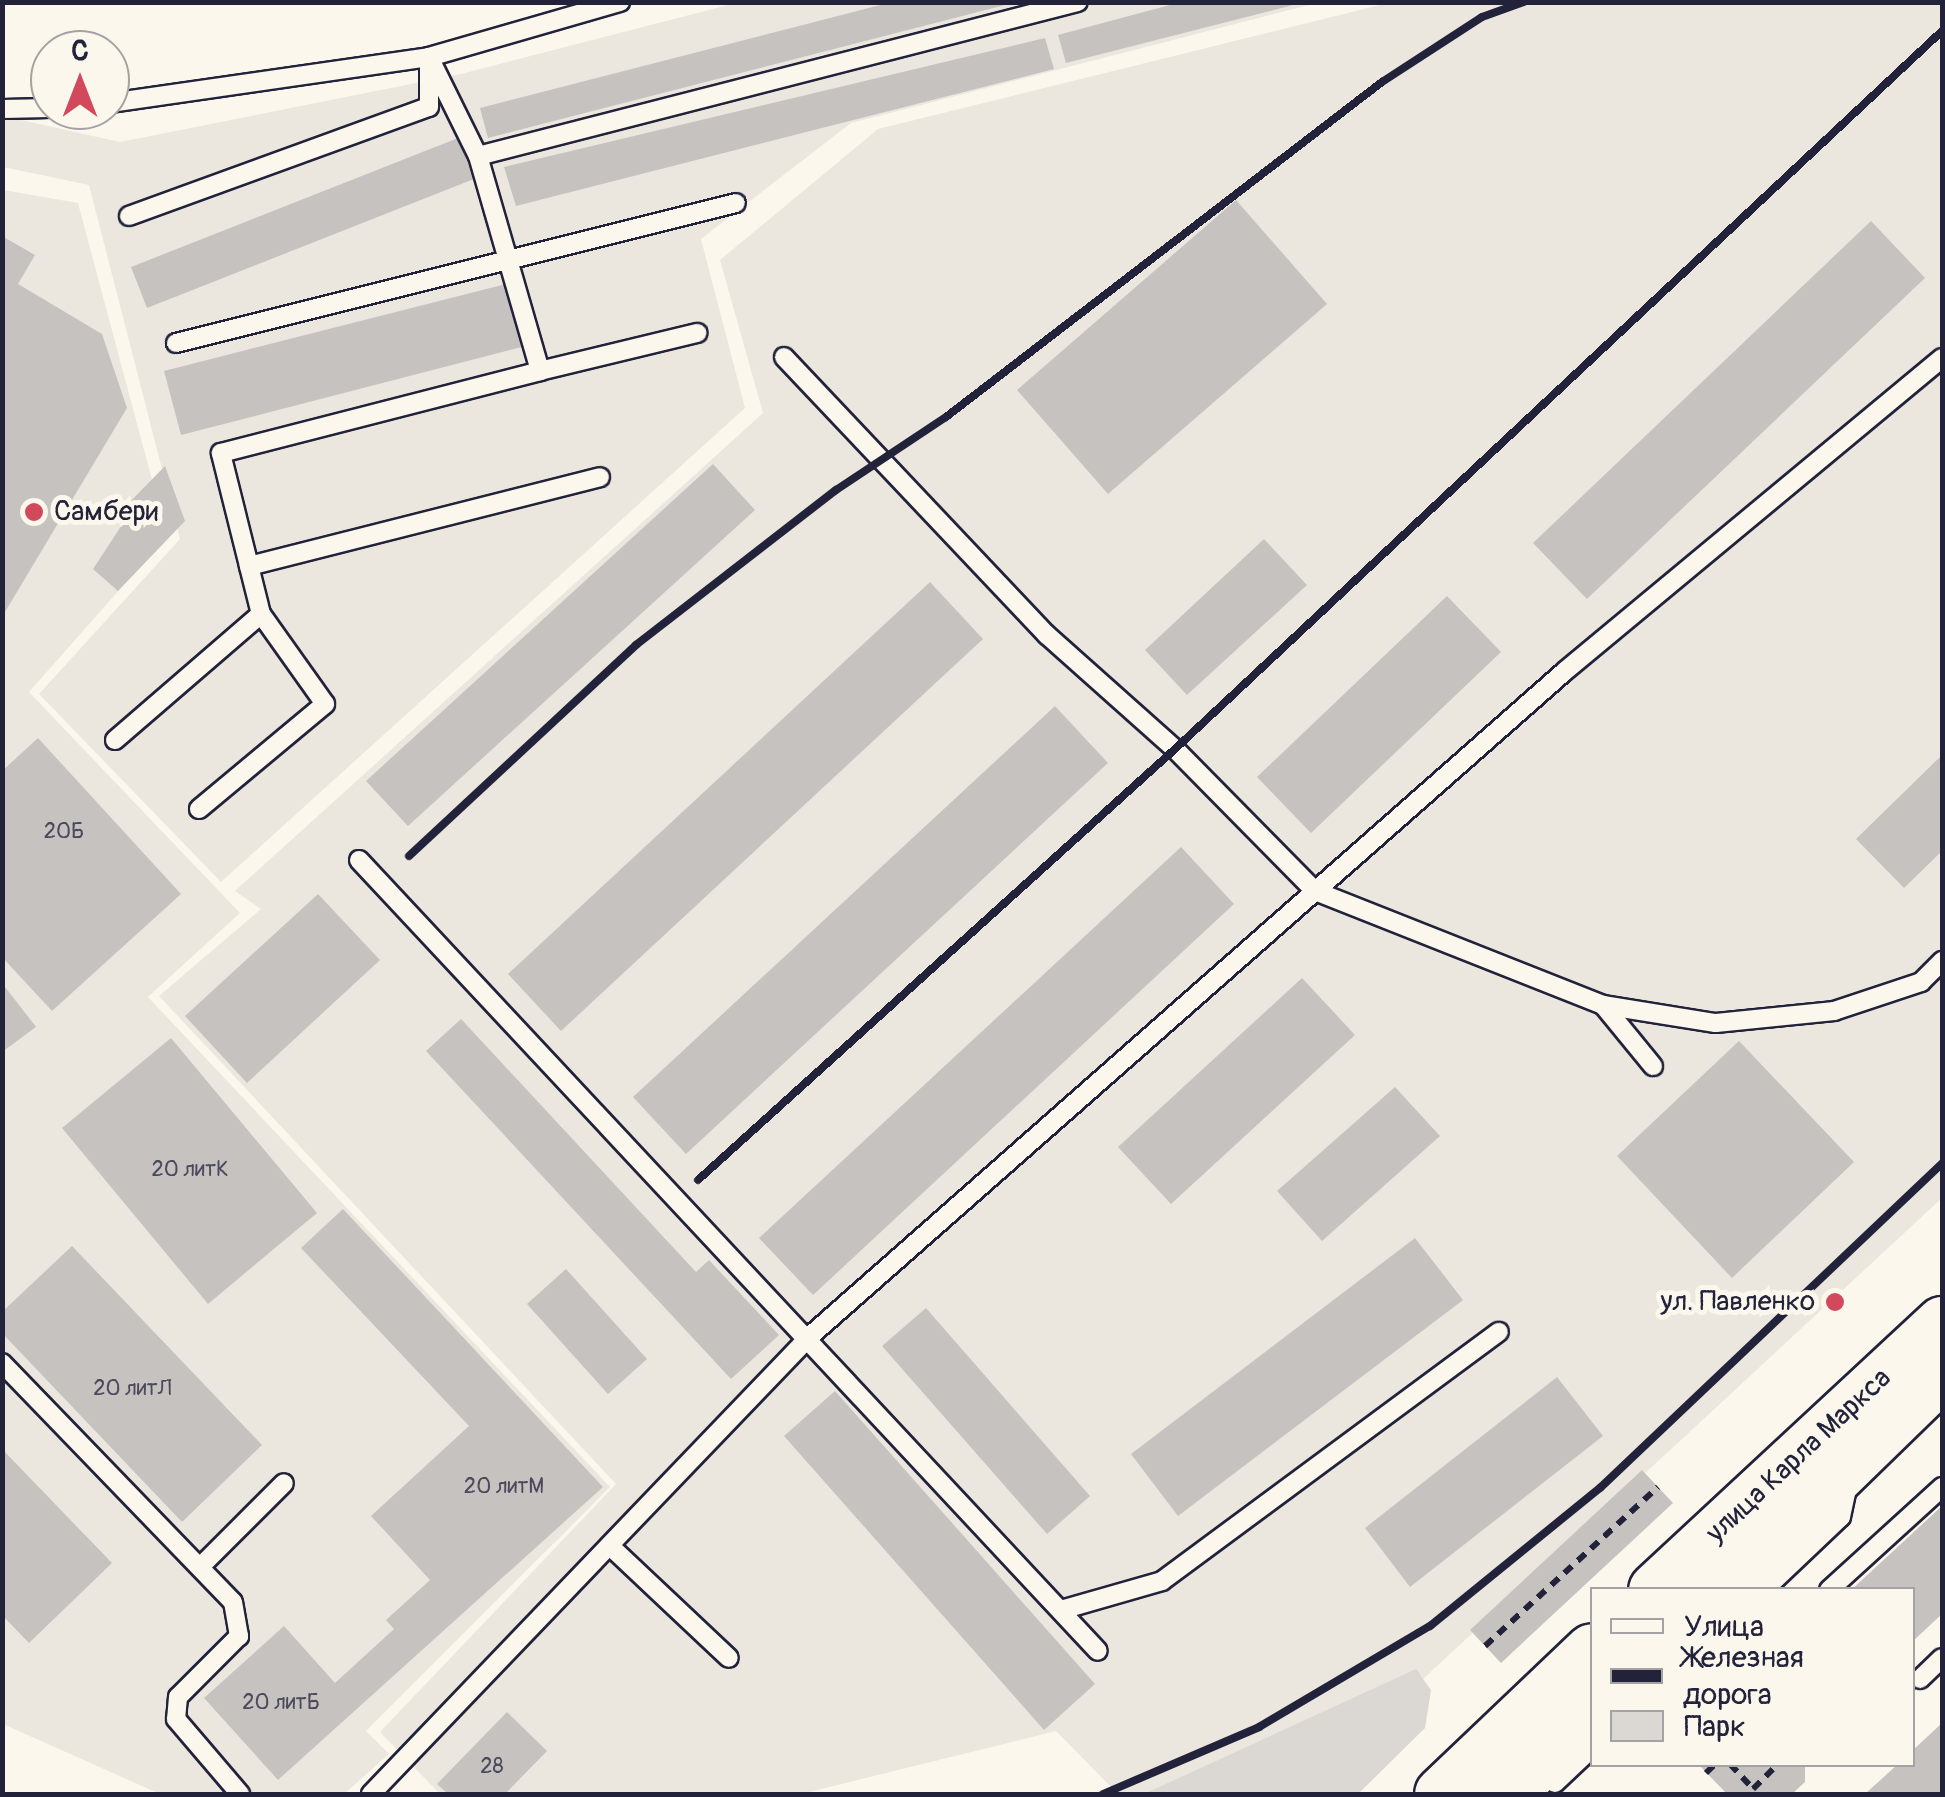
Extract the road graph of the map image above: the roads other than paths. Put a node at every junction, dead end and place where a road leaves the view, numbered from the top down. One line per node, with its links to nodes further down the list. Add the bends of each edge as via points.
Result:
1 (620, 2): 3 (lane)
2 (1078, 2): 7 (lane)
3 (429, 57): 4 (lane); 7 (lane); 9 (lane, via 429,107)
4 (130, 100)
5 (30, 108): 6 (lane)
6 (2, 109)
7 (478, 156): 10 (lane)
8 (736, 203): 10 (lane)
9 (129, 216)
10 (509, 259): 12 (lane); 15 (lane)
11 (697, 333): 15 (lane)
12 (176, 343)
13 (784, 357): 22 (lane, via 1046,635 1175,750)
14 (1942, 358): 22 (lane, via 1566,671)
15 (540, 372): 17 (lane, via 221,453)
16 (600, 477): 17 (lane)
17 (249, 566): 18 (lane)
18 (260, 614): 19 (lane); 20 (lane, via 325,704)
19 (115, 740)
20 (200, 809)
21 (359, 860): 28 (lane, via 774,1311)
22 (1315, 891): 24 (lane); 28 (lane)
23 (1942, 961): 24 (lane, via 1920,982 1834,1011 1716,1024)
24 (1602, 1006): 25 (lane)
25 (1653, 1066)
26 (1942, 1324): 36 (main road, улица Карла Маркса)
27 (1499, 1332): 40 (lane, via 1162,1580)
28 (810, 1336): 34 (lane); 40 (lane)
29 (2, 1363): 35 (lane)
30 (1942, 1372): 31 (main road, улица Карла Маркса)
31 (1854, 1457): 37 (main road, улица Карла Маркса); 38 (lane, via 1842,1518)
32 (284, 1483): 35 (lane)
33 (1942, 1487): 39 (lane)
34 (610, 1546): 43 (lane); 49 (lane)
35 (201, 1566): 48 (lane, via 233,1602 239,1636 178,1697 176,1719)
36 (1659, 1587)
37 (1720, 1587)
38 (1767, 1587)
39 (1831, 1587)
40 (1060, 1610): 41 (lane)
41 (1098, 1652)
42 (1590, 1653): 50 (main road)
43 (729, 1658)
44 (1942, 1658): 45 (lane)
45 (1920, 1678)
46 (1590, 1712): 51 (main road)
47 (1590, 1750): 52 (lane)
48 (240, 1794)
49 (371, 1794)
50 (1442, 1794)
51 (1505, 1794)
52 (1539, 1794)

